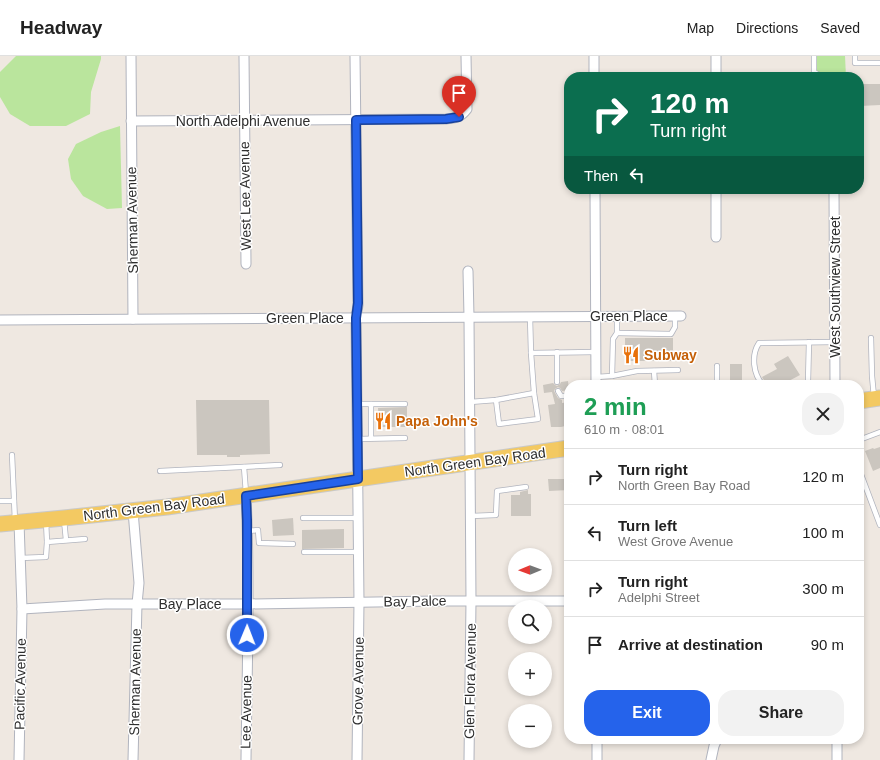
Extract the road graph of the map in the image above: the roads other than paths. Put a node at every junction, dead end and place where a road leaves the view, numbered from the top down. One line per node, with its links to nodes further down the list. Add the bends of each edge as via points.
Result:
1 (131, 56): 14 (street, Sherman Avenue)
2 (244, 56): 15 (street, West Lee Avenue)
3 (355, 56): 13 (street, Grove Avenue)
4 (466, 56): 13 (street, North Adelphi Avenue, via 467,109 459,117)
5 (594, 56): 10 (street)
6 (716, 56): 11 (street)
7 (814, 56): 12 (lane)
8 (854, 56): 9 (lane, via 855,63)
9 (880, 63)
10 (594, 72)
11 (716, 72)
12 (814, 72)
13 (356, 120): 15 (street, North Adelphi Avenue); 27 (street, Grove Avenue)
14 (131, 121): 15 (street, North Adelphi Avenue); 28 (street, Sherman Avenue)
15 (244, 121): 20 (street, West Lee Avenue)
16 (595, 194): 26 (street)
17 (716, 194): 19 (street)
18 (834, 194): 33 (street, West Southview Street)
19 (716, 238)
20 (246, 264)
21 (468, 271): 24 (street, Glen Flora Avenue)
22 (617, 316): 23 (street, Green Place); 26 (street, Green Place); 30 (lane)
23 (678, 316): 30 (lane, via 671,334)
24 (469, 317): 25 (street, Green Place); 27 (street, Green Place); 55 (street, Glen Flora Avenue)
25 (530, 317): 26 (street, Green Place); 36 (lane)
26 (596, 317): 35 (street)
27 (356, 318): 28 (street, Green Place); 56 (street, Grove Avenue)
28 (133, 319): 29 (street, Green Place)
29 (0, 320)
30 (617, 333): 40 (lane, via 613,339)
31 (871, 338): 52 (lane, via 872,376)
32 (809, 342): 33 (lane); 45 (lane, via 759,343 754,365); 46 (lane)
33 (835, 342): 47 (street, West Southview Street)
34 (557, 352): 35 (lane); 36 (lane); 48 (lane)
35 (596, 352): 41 (street)
36 (531, 353): 50 (lane)
37 (717, 366): 44 (lane)
38 (654, 370): 39 (lane); 40 (lane); 43 (lane)
39 (678, 370)
40 (612, 376): 42 (lane)
41 (596, 380)
42 (599, 380)
43 (655, 380)
44 (717, 380)
45 (759, 380)
46 (808, 380)
47 (835, 380)
48 (557, 382)
49 (558, 391): 51 (lane)
50 (534, 393): 53 (lane); 53 (lane, via 538,419 499,424)
51 (564, 396)
52 (877, 398): 54 (main road)
53 (496, 400): 55 (lane)
54 (864, 400)
55 (470, 402): 66 (street, Glen Flora Avenue)
56 (357, 404): 57 (lane); 63 (street, Grove Avenue)
57 (371, 404): 58 (lane); 60 (lane)
58 (405, 404)
59 (880, 432): 62 (lane)
60 (372, 438): 61 (lane); 63 (lane)
61 (405, 438)
62 (864, 438)
63 (358, 439): 70 (street, Grove Avenue)
64 (564, 449): 66 (main road, North Green Bay Road)
65 (12, 454): 75 (lane)
66 (470, 462): 70 (main road, North Green Bay Road); 77 (street, Glen Flora Avenue)
67 (280, 465): 68 (lane)
68 (244, 467): 69 (lane); 73 (lane)
69 (160, 471)
70 (358, 479): 73 (main road, North Green Bay Road); 80 (street, Grove Avenue)
71 (864, 482): 83 (lane)
72 (526, 487): 77 (lane, via 497,491 496,515)
73 (246, 496): 76 (main road, North Green Bay Road); 84 (street, Lee Avenue)
74 (0, 501): 75 (lane)
75 (14, 501): 82 (lane)
76 (134, 511): 78 (main road, North Green Bay Road); 95 (street, Sherman Avenue, via 139,583)
77 (471, 516): 92 (street, Glen Flora Avenue)
78 (64, 518): 81 (main road, North Green Bay Road); 86 (lane)
79 (303, 518): 80 (lane)
80 (359, 518): 90 (street, Grove Avenue)
81 (46, 520): 82 (main road, North Green Bay Road); 87 (lane)
82 (11, 523): 91 (street, Pacific Avenue)
83 (880, 525)
84 (247, 531): 88 (lane, via 258,530 259,543); 96 (street, Lee Avenue)
85 (84, 539): 86 (lane)
86 (66, 540): 87 (lane)
87 (47, 542): 91 (lane, via 46,557)
88 (293, 544)
89 (304, 552): 90 (lane)
90 (358, 552): 94 (street, Grove Avenue)
91 (20, 558): 97 (street, Pacific Avenue)
92 (472, 601): 93 (street); 94 (street, Bay Palce); 105 (street, Glen Flora Avenue)
93 (564, 601)
94 (359, 602): 96 (street, Bay Place); 104 (street, Grove Avenue)
95 (137, 604): 96 (street, Bay Place); 97 (street, Bay Place); 102 (street, Sherman Avenue)
96 (248, 604): 103 (street, Lee Avenue)
97 (22, 608): 101 (street, Pacific Avenue)
98 (597, 744): 106 (street)
99 (715, 744): 107 (street)
100 (837, 744): 108 (street)
101 (19, 760)
102 (134, 760)
103 (246, 760)
104 (357, 760)
105 (469, 760)
106 (597, 760)
107 (711, 760)
108 (837, 760)

